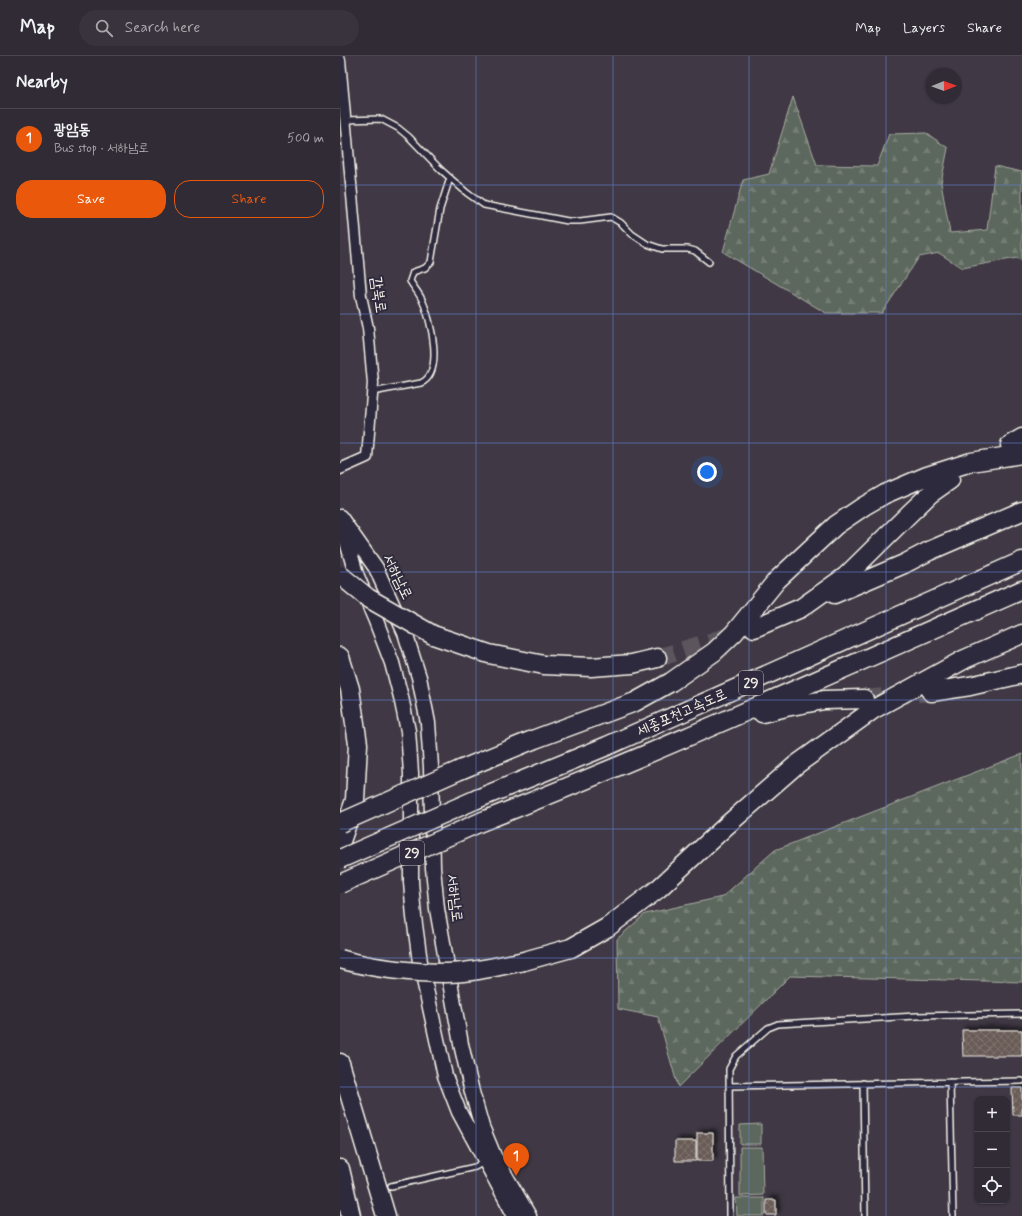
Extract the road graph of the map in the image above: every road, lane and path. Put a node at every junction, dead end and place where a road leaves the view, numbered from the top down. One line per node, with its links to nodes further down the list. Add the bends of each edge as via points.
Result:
1 (340, 60): 2 (street, 감북로)
2 (345, 120): 3 (lane, via 381,119 389,122 410,137); 5 (street, 감북로)
3 (450, 178): 4 (lane, via 484,205 568,221 580,222 611,217 647,244 662,249 695,251); 5 (lane, via 440,209 431,262 425,268 413,272 410,281 423,301 429,323 434,352 432,370 426,381 421,383)
4 (709, 262)
5 (372, 392): 7 (street, 감북로, via 367,456)
6 (1018, 446): 25 (highway, bridge, via 928,476 885,494 836,525 777,580 734,633 714,652 671,682 635,702 535,739)
7 (340, 469)
8 (950, 480): 14 (highway, via 925,499 846,576)
9 (1022, 511): 14 (highway)
10 (340, 517): 36 (main road, 서하남로, via 356,574 392,663 403,704 411,773 411,882 414,917 420,962 445,1076 459,1112); 36 (main road, 서하남로, via 376,568 405,633 419,677 428,723 436,909 461,1044)
11 (1022, 561): 27 (highway, 세종포천고속도로 / 29, bridge, via 607,746)
12 (340, 576): 19 (highway, bridge, via 368,598 433,635 489,654 544,665 591,667 632,664)
13 (1022, 590): 24 (highway, 세종포천고속도로 / 29)
14 (801, 608): 15 (highway)
15 (754, 628)
16 (1022, 634): 20 (highway)
17 (1022, 644): 20 (highway)
18 (340, 657): 26 (highway, via 350,689 358,744 356,800)
19 (657, 658)
20 (965, 659): 29 (highway, bridge, via 874,709 796,765 658,889 608,927 571,948 524,961 446,973 357,964)
21 (1022, 674): 22 (highway)
22 (931, 692)
23 (864, 699): 24 (highway, via 824,700 786,707)
24 (703, 729): 28 (highway, 세종포천고속도로 / 29, bridge)
25 (340, 823)
26 (340, 844)
27 (340, 859)
28 (340, 884)
29 (340, 958)
30 (1022, 1014): 35 (lane, via 916,1016 778,1024 762,1033 736,1056 729,1069)
31 (340, 1063): 40 (highway)
32 (1022, 1081): 33 (lane)
33 (950, 1082): 34 (lane); 45 (lane)
34 (863, 1084): 35 (lane); 44 (lane)
35 (729, 1086): 43 (lane)
36 (490, 1159): 38 (lane, via 476,1167); 41 (main road, 서하남로); 42 (main road, 서하남로)
37 (340, 1169): 39 (highway)
38 (390, 1186)
39 (351, 1216)
40 (386, 1216)
41 (515, 1216)
42 (529, 1216)
43 (730, 1216)
44 (865, 1216)
45 (953, 1216)

